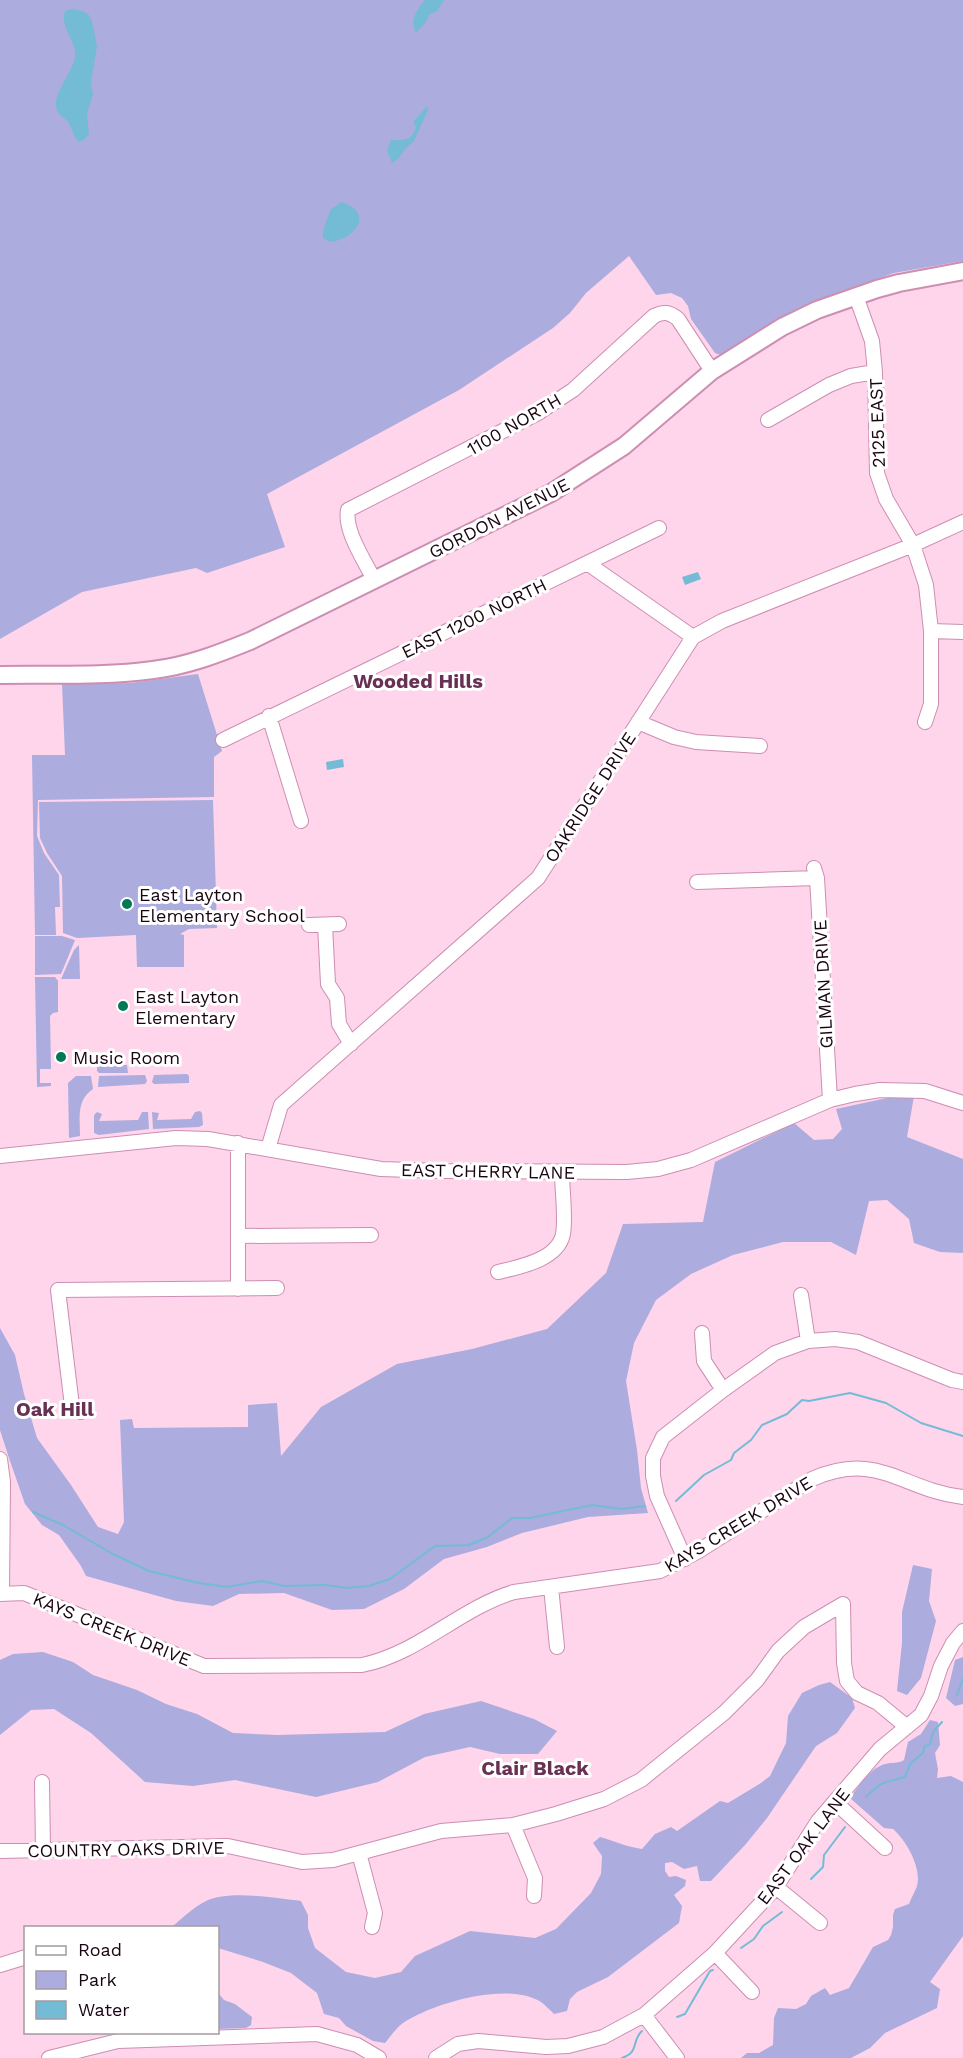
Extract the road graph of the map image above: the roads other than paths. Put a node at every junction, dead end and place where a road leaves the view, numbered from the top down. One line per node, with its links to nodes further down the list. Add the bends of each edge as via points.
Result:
1 (963, 271): 2 (main road, GORDON AVENUE)
2 (856, 296): 3 (main road, GORDON AVENUE, via 782,327); 4 (street, 2125 EAST, via 872,341)
3 (712, 370): 10 (main road, GORDON AVENUE, via 632,440 576,479); 10 (street, 1100 NORTH, via 678,319 670,313 654,316 573,390 538,413 348,510 349,529)
4 (875, 372): 5 (street, via 830,385); 8 (street, 2125 EAST, via 877,473 886,499)
5 (768, 420)
6 (963, 522): 8 (street, OAKRIDGE DRIVE)
7 (659, 528): 9 (street, EAST 1200 NORTH)
8 (913, 545): 11 (street, 2125 EAST, via 926,585); 13 (street, OAKRIDGE DRIVE, via 722,621)
9 (587, 563): 13 (street); 15 (street, EAST 1200 NORTH)
10 (374, 580): 14 (main road, GORDON AVENUE, via 250,641 188,663 119,673)
11 (931, 631): 12 (street); 17 (street, 2125 EAST, via 931,704)
12 (963, 632)
13 (693, 637): 16 (street, OAKRIDGE DRIVE)
14 (0, 675)
15 (269, 716): 18 (street, EAST 1200 NORTH); 20 (street)
16 (638, 722): 19 (street, via 696,742); 23 (street, OAKRIDGE DRIVE, via 538,878)
17 (925, 722)
18 (224, 740)
19 (760, 746)
20 (302, 821)
21 (697, 882): 24 (street, GILMAN DRIVE, via 815,873)
22 (309, 925): 23 (street, via 332,924 328,984 337,998 339,1024)
23 (351, 1044): 27 (street, OAKRIDGE DRIVE, via 281,1105)
24 (830, 1100): 25 (street, EAST CHERRY LANE, via 900,1089 925,1090); 29 (street, EAST CHERRY LANE, via 691,1160 627,1172)
25 (963, 1103)
26 (238, 1143): 27 (street, EAST CHERRY LANE); 28 (street, EAST CHERRY LANE, via 176,1138); 31 (street)
27 (268, 1149): 29 (street, EAST CHERRY LANE, via 381,1168)
28 (0, 1156)
29 (562, 1173): 32 (street, via 563,1235 552,1252 529,1265)
30 (371, 1235): 31 (street)
31 (238, 1236): 34 (street)
32 (498, 1272)
33 (277, 1288): 34 (street)
34 (238, 1289): 40 (street, via 58,1290 72,1406)
35 (801, 1296): 37 (street)
36 (702, 1333): 39 (street, via 704,1361)
37 (808, 1341): 38 (street, via 858,1342); 39 (street, via 775,1353)
38 (963, 1382)
39 (723, 1390): 43 (street, via 663,1437 653,1458 657,1496)
40 (81, 1412)
41 (0, 1459): 45 (street)
42 (963, 1497): 43 (street, KAYS CREEK DRIVE, via 874,1469 831,1471)
43 (685, 1559): 44 (street, KAYS CREEK DRIVE, via 660,1571)
44 (551, 1587): 45 (street, KAYS CREEK DRIVE, via 496,1597 399,1654 362,1665 204,1666 24,1593); 47 (street)
45 (1, 1594)
46 (963, 1631): 48 (street, EAST OAK LANE, via 941,1666 921,1715)
47 (557, 1647)
48 (907, 1727): 50 (street, EAST OAK LANE, via 880,1749); 51 (street, COUNTRY OAKS DRIVE, via 878,1703 856,1693 847,1681 843,1604 804,1627 778,1650 757,1680 724,1713 640,1780 604,1799)
49 (42, 1782): 53 (street)
50 (835, 1802): 52 (street); 56 (street, EAST OAK LANE, via 818,1821)
51 (513, 1825): 55 (street, COUNTRY OAKS DRIVE, via 441,1831); 57 (street, via 535,1878)
52 (885, 1848)
53 (43, 1850): 54 (street, COUNTRY OAKS DRIVE); 55 (street, COUNTRY OAKS DRIVE, via 228,1846 302,1862)
54 (0, 1851)
55 (359, 1853): 59 (street, via 375,1913)
56 (776, 1887): 58 (street); 60 (street, EAST OAK LANE)
57 (534, 1896)
58 (820, 1923)
59 (372, 1927)
60 (715, 1953): 63 (street); 64 (street, EAST OAK LANE)
61 (24, 1958): 62 (street)
62 (0, 1965)
63 (752, 1992)
64 (644, 2015): 65 (street, EAST OAK LANE); 69 (street)
65 (569, 2052): 68 (street, EAST OAK LANE, via 478,2041 458,2044)
66 (49, 2058): 67 (street, via 118,2042 317,2034 357,2045)
67 (378, 2058)
68 (436, 2058)
69 (677, 2058)

